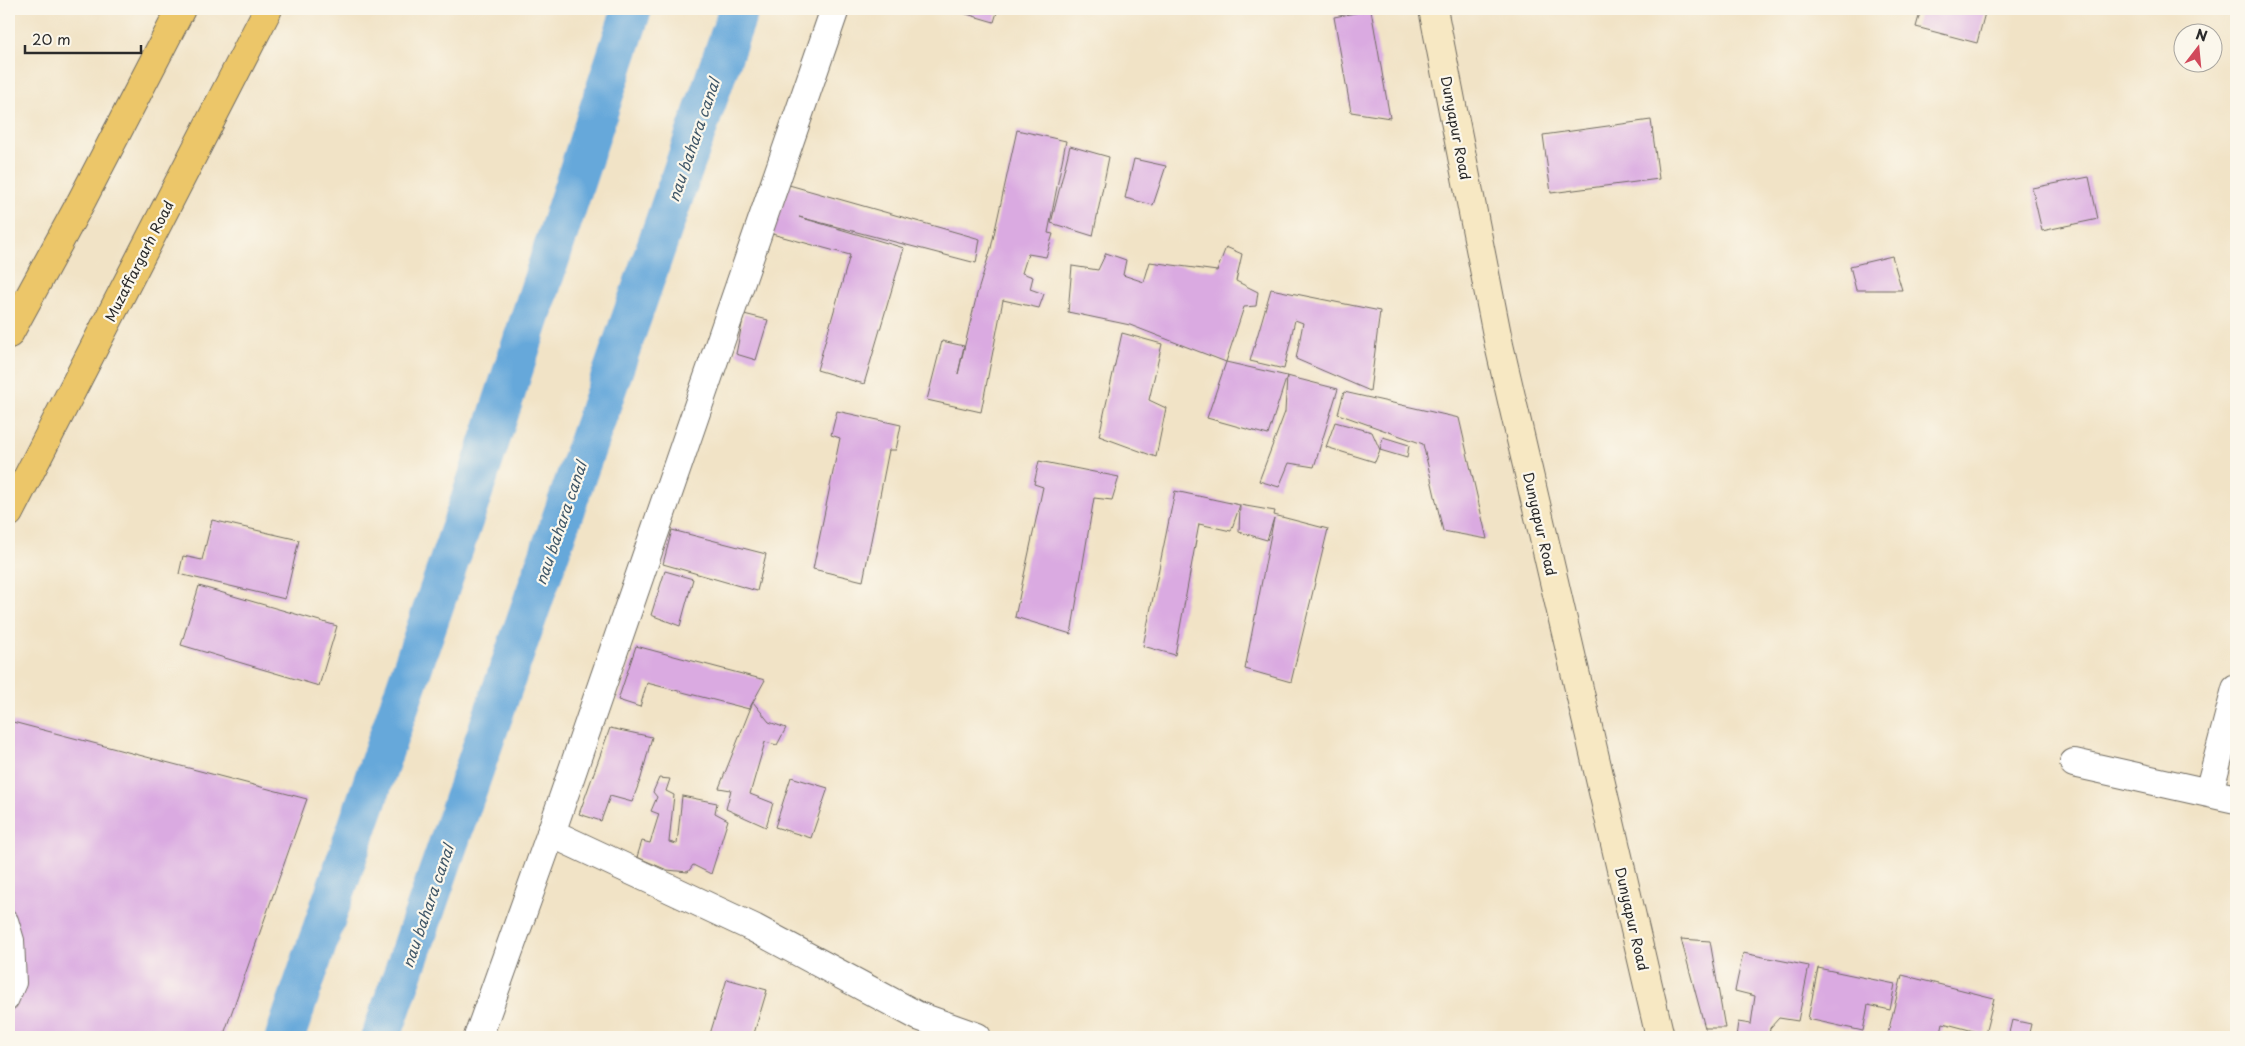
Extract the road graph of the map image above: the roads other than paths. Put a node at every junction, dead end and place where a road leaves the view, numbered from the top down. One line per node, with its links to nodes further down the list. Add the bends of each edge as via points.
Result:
1 (181, 9): 5 (main road)
2 (268, 9): 6 (main road, Muzaffargarh Road)
3 (835, 9): 11 (street)
4 (1433, 9): 16 (main road, Dunyapur Road, via 1499,345)
5 (9, 334)
6 (9, 513)
7 (2236, 689): 9 (street)
8 (2074, 763): 9 (street)
9 (2208, 792): 10 (street)
10 (2236, 799)
11 (551, 833): 14 (street); 15 (street, via 754,928 918,1016)
12 (9, 920): 13 (lane, via 15,940 17,983)
13 (9, 1001)
14 (478, 1037)
15 (977, 1037)
16 (1660, 1037)

